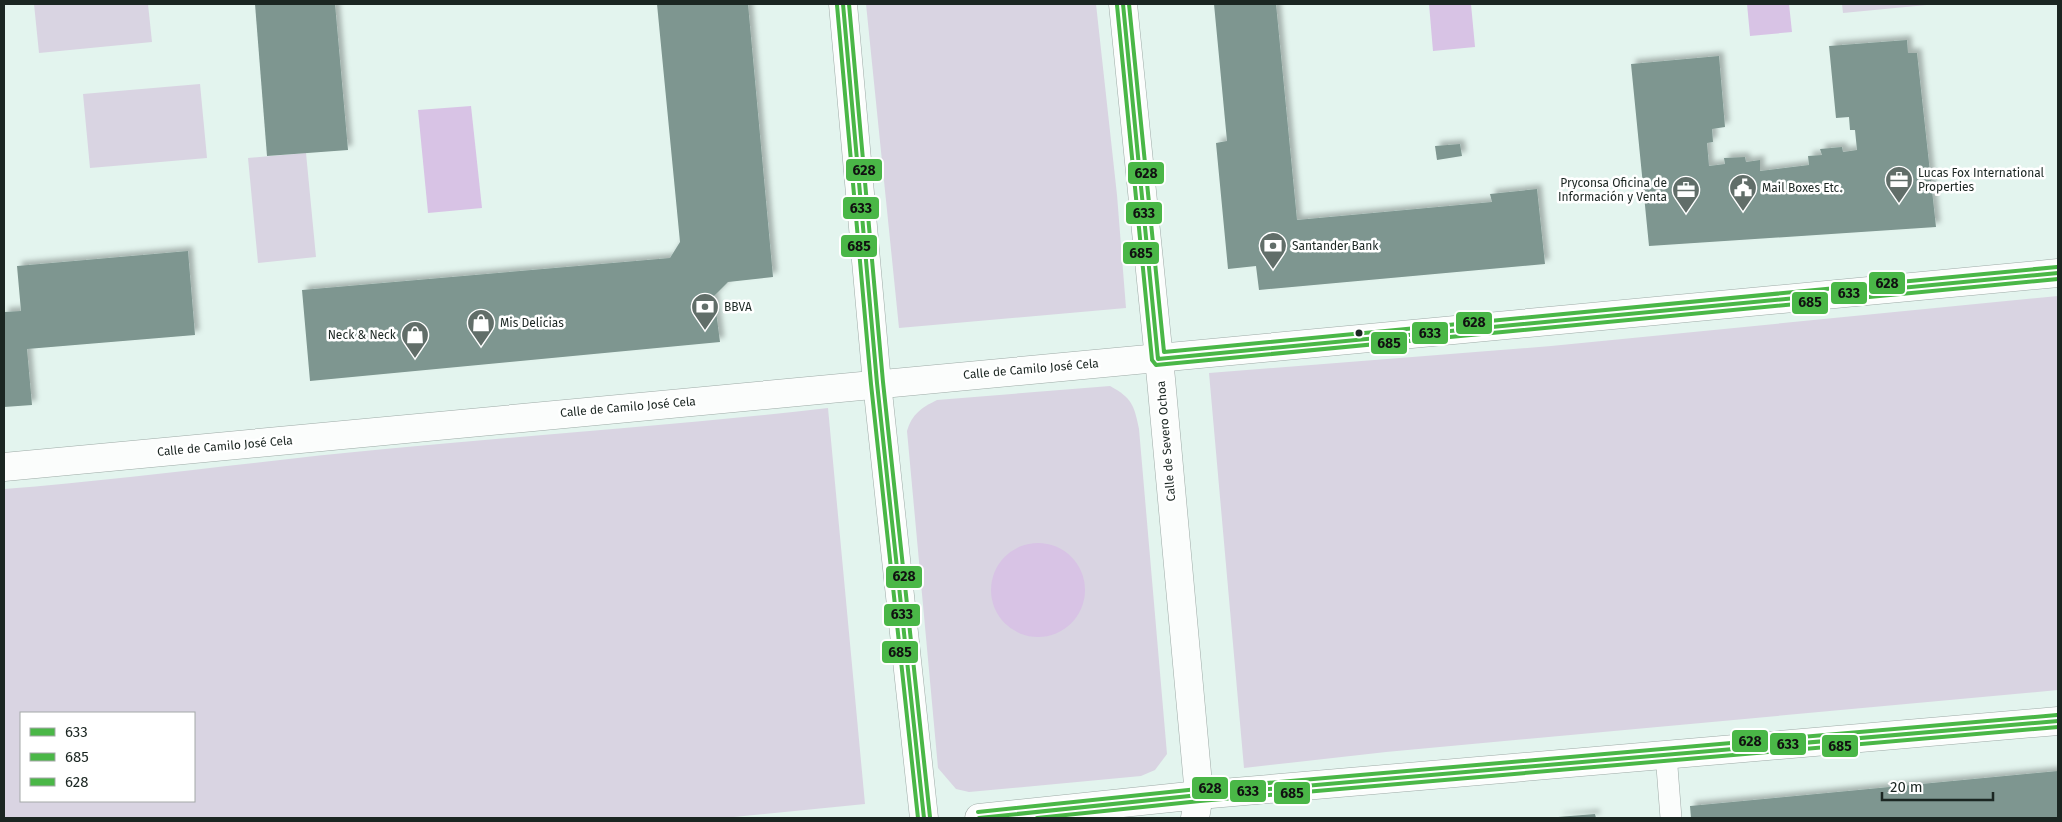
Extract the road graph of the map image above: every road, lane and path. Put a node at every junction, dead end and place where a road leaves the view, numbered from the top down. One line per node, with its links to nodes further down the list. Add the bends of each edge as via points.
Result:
1 (843, 4): 5 (street)
2 (1123, 4): 4 (street, Calle de Severo Ochoa)
3 (2058, 273): 4 (street, Calle de Camilo José Cela)
4 (1158, 359): 5 (street, Calle de Camilo José Cela); 9 (street, Calle de Severo Ochoa)
5 (877, 383): 6 (street, Calle de Camilo José Cela); 10 (street)
6 (4, 467)
7 (2058, 721): 8 (street)
8 (1666, 754): 9 (street); 12 (lane)
9 (1197, 807): 11 (street)
10 (924, 818)
11 (979, 818)
12 (1671, 818)

